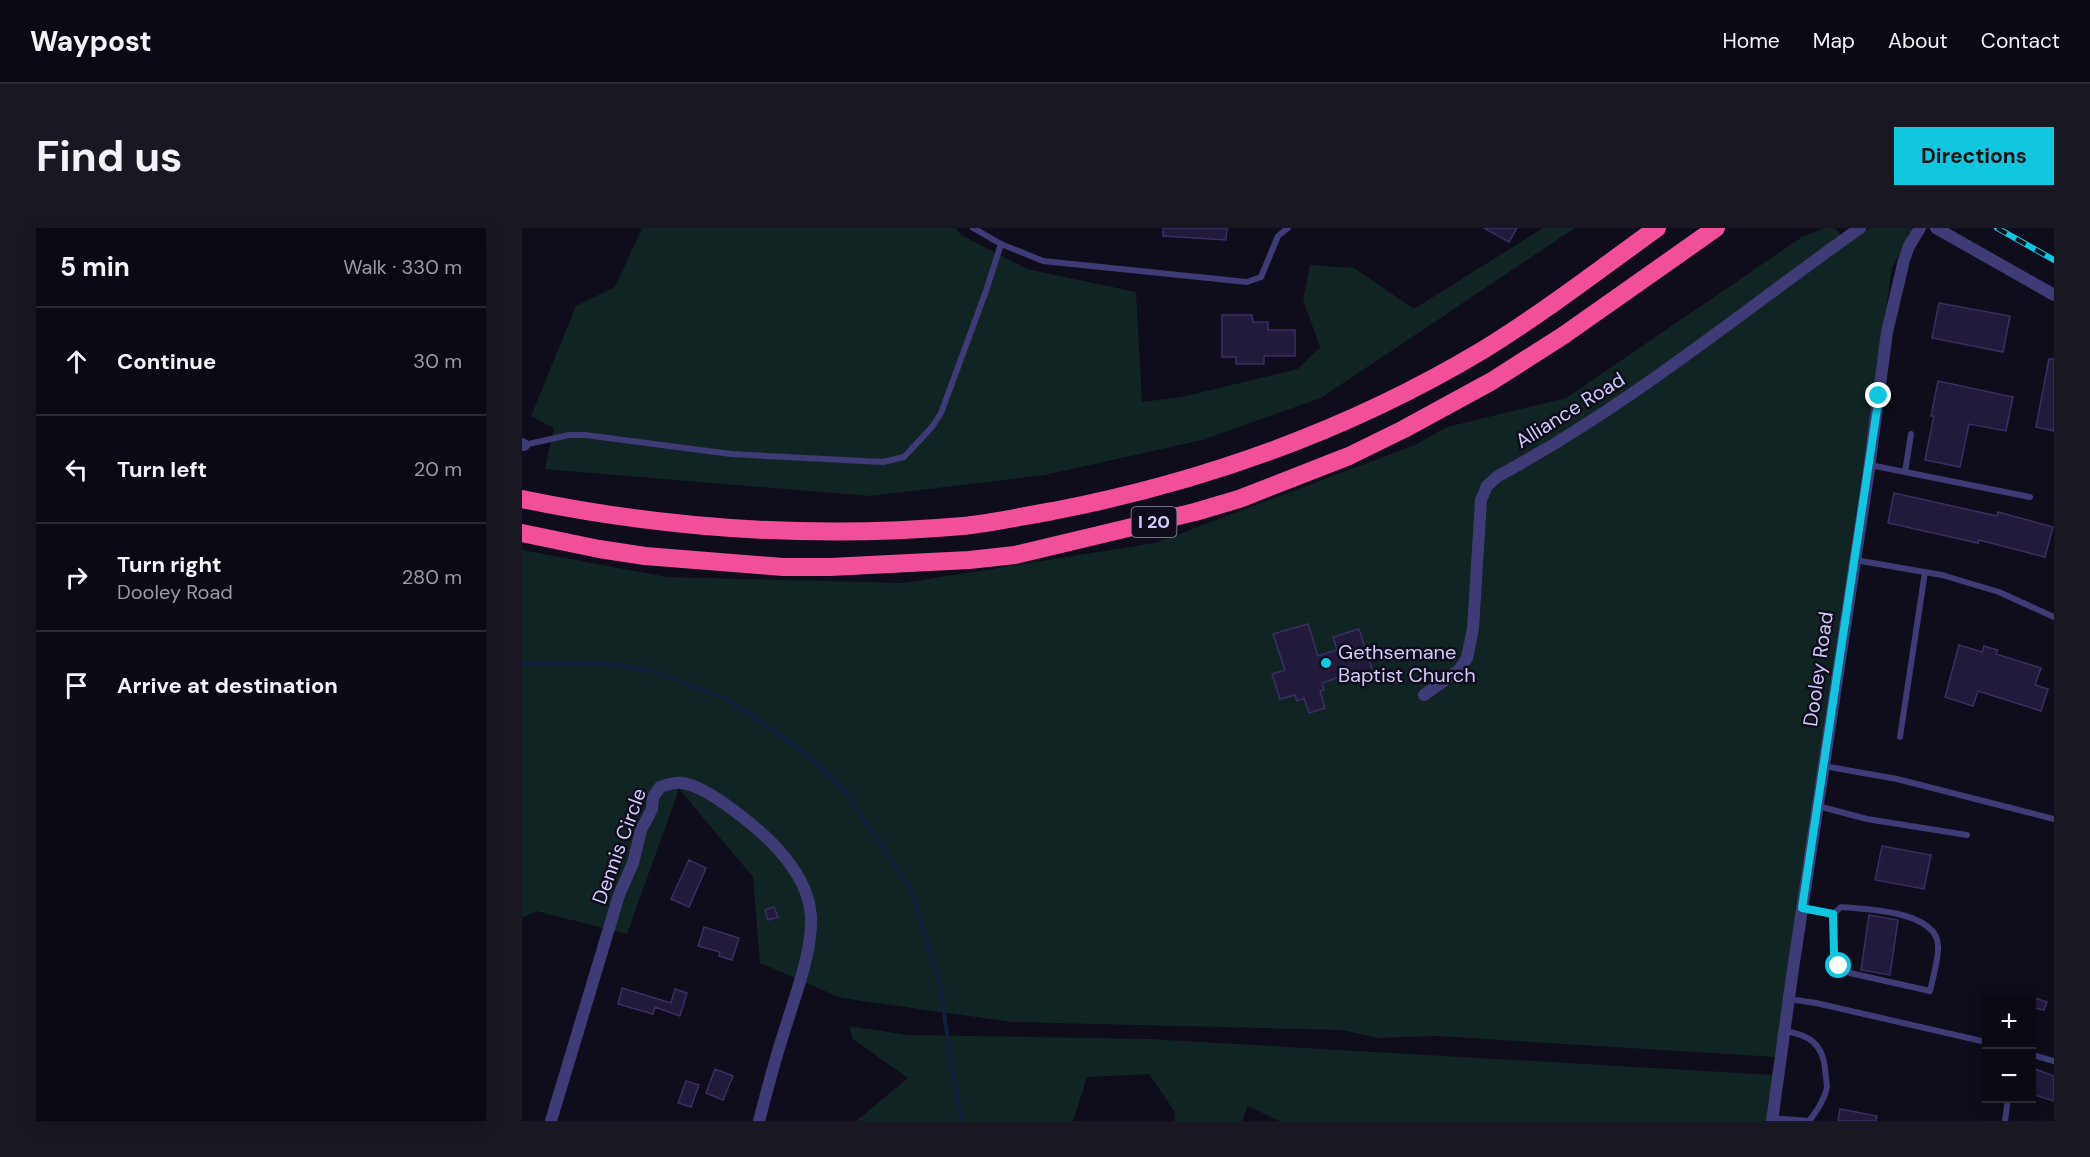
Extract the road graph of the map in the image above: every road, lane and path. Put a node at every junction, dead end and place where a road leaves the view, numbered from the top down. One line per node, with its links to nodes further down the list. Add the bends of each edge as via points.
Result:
1 (973, 228): 8 (lane)
2 (1287, 228): 8 (lane, via 1278,236 1261,277 1247,282 1043,261)
3 (1657, 228): 15 (highway, I 20, via 1533,319 1396,397 1246,460 1124,496 965,525 872,532 687,525)
4 (1716, 228): 16 (highway, I 20, via 1564,335 1424,419 1349,456 1195,512 1015,555 830,567 645,556)
5 (1860, 228): 20 (street, Alliance Road, via 1629,398 1487,486 1481,500 1473,628 1467,658 1459,670)
6 (1920, 228): 12 (street, Dooley Road, via 1904,260 1887,332)
7 (1936, 228): 9 (street)
8 (1001, 244): 11 (lane, via 941,413 904,457 897,460 731,454 585,435)
9 (2054, 296)
10 (1911, 434): 13 (lane)
11 (523, 445)
12 (1869, 465): 13 (lane); 17 (street, Dooley Road)
13 (1905, 472): 14 (lane)
14 (2030, 496)
15 (522, 499)
16 (522, 533)
17 (1855, 560): 18 (lane); 22 (street, Dooley Road)
18 (1925, 572): 19 (lane, via 1999,592); 21 (lane)
19 (2054, 617)
20 (1424, 695)
21 (1900, 737)
22 (1824, 766): 23 (street, Dooley Road); 24 (lane, via 1897,779)
23 (1818, 806): 25 (lane, via 1867,819); 26 (street, Dooley Road)
24 (2054, 819)
25 (1967, 835)
26 (1802, 908): 27 (lane); 28 (street, Dooley Road)
27 (1833, 914): 27 (lane, via 1834,953 1839,966 1850,973 1930,991 1938,944 1932,930 1913,918 1876,910 1841,907)
28 (1789, 999): 29 (street, Dooley Road); 30 (lane)
29 (1785, 1030): 34 (street, Dooley Road); 34 (lane, via 1815,1042 1823,1056 1827,1088 1809,1121)
30 (1982, 1041)
31 (2036, 1056): 32 (lane)
32 (2054, 1061)
33 (2007, 1103): 37 (lane)
34 (1772, 1119)
35 (551, 1121): 36 (street, Dennis Circle, via 619,895 653,797 660,787 680,782 702,790 760,829 796,874 811,910 801,975)
36 (759, 1121)
37 (2005, 1121)

